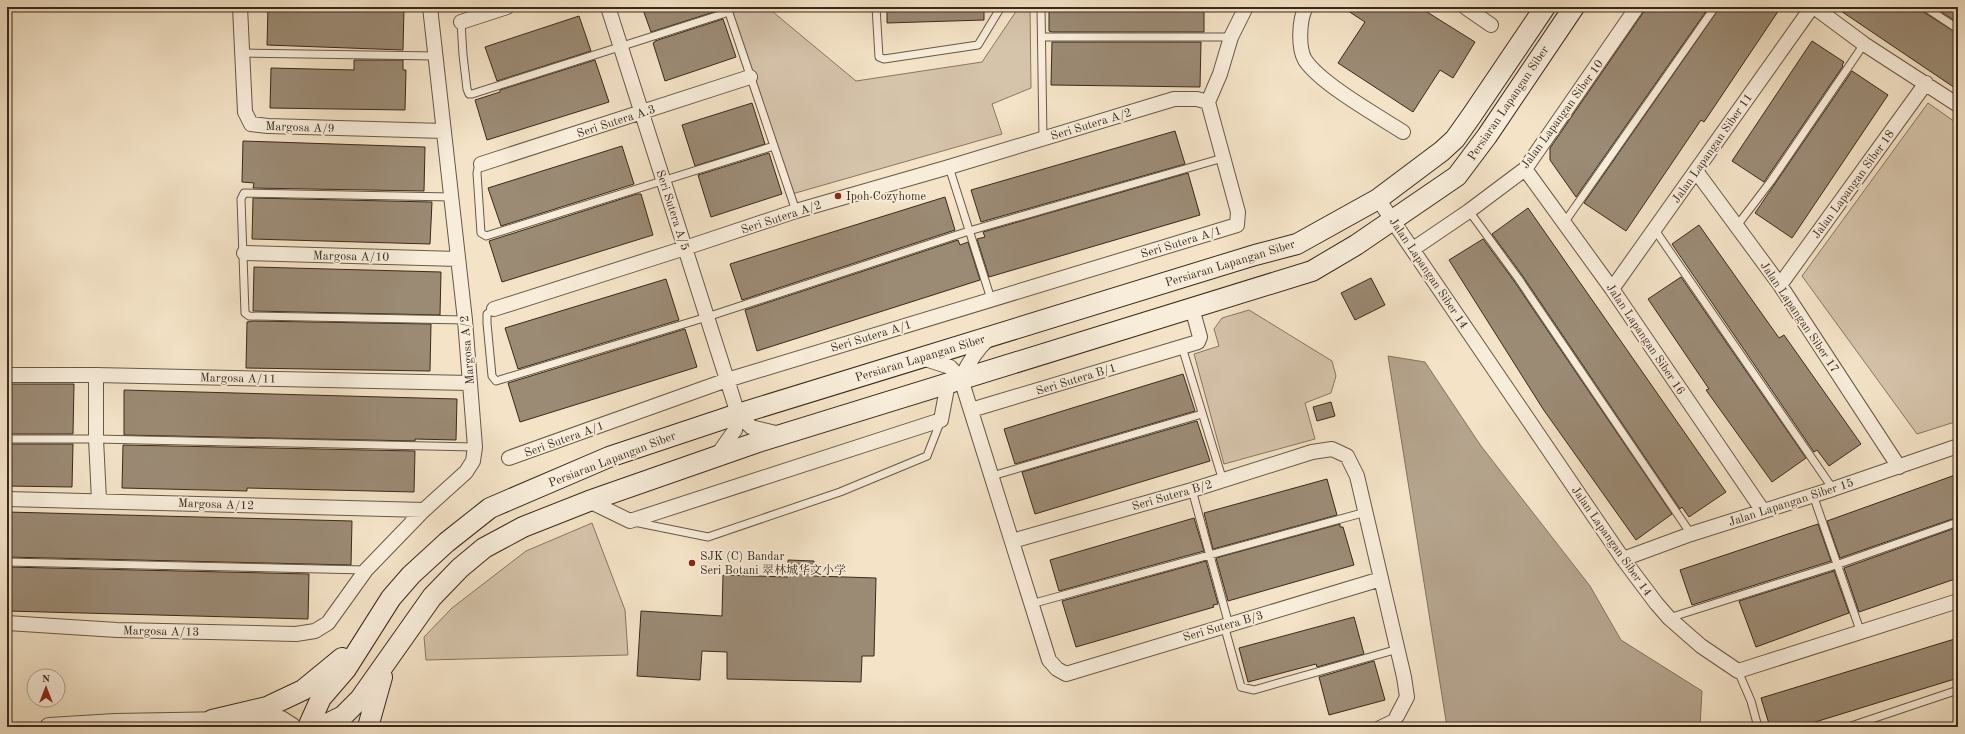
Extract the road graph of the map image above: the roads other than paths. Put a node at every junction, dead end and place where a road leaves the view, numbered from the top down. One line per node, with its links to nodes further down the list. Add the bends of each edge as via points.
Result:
1 (240, 7): 25 (street, Margosa A/9)
2 (430, 7): 26 (street, Margosa A/2)
3 (507, 7): 18 (street)
4 (608, 7): 24 (street, Seri Sutera A/5)
5 (876, 7): 6 (lane, via 878,57 884,60 978,45)
6 (1001, 7)
7 (1041, 7): 21 (lane)
8 (1246, 7): 22 (street)
9 (1465, 7): 19 (street)
10 (1545, 7): 43 (main road, Persiaran Lapangan Siber, via 1455,139)
11 (1574, 7): 46 (main road, Persiaran Lapangan Siber, via 1457,176)
12 (1637, 7): 39 (street, Jalan Lapangan Siber 10)
13 (1715, 7): 47 (lane)
14 (1813, 7): 23 (street); 40 (street, Jalan Lapangan Siber 11)
15 (1925, 7): 20 (lane)
16 (728, 9): 24 (lane); 27 (lane)
17 (1304, 10): 33 (street, via 1299,27 1304,59 1321,78)
18 (461, 22): 24 (lane, via 469,94)
19 (1492, 25)
20 (1958, 29)
21 (1042, 37): 22 (lane); 34 (lane)
22 (1231, 37): 29 (street)
23 (1864, 44): 28 (street); 48 (lane, via 1771,181)
24 (621, 47): 31 (street, Seri Sutera A/5)
25 (242, 53): 26 (lane); 32 (street, Margosa A/9, via 245,112 251,124)
26 (436, 56): 32 (street, Margosa A/2)
27 (750, 77): 31 (street, Seri Sutera A.3); 35 (lane)
28 (1926, 83): 30 (street); 55 (street, Jalan Lapangan Siber 18)
29 (1208, 102): 34 (street, Seri Sutera A/2, via 1174,98); 36 (street)
30 (1958, 105)
31 (642, 112): 37 (street, Seri Sutera A.3); 41 (street, Seri Sutera A/5)
32 (444, 132): 42 (street, Margosa A/2)
33 (1404, 132)
34 (1043, 139): 38 (street, Seri Sutera A/2)
35 (774, 146): 41 (lane); 44 (lane)
36 (1223, 158): 50 (lane); 57 (street, Seri Sutera A/1, via 1238,212 1237,225)
37 (481, 164): 41 (lane, via 477,173 480,224 481,233 486,236)
38 (949, 168): 44 (street, Seri Sutera A/2); 50 (lane)
39 (1525, 169): 45 (street, Jalan Lapangan Siber 10); 47 (street, Jalan Lapangan Siber 16)
40 (1696, 171): 48 (street, Jalan Lapangan Siber 17); 49 (street, Jalan Lapangan Siber 11)
41 (664, 181): 51 (street, Seri Sutera A/5)
42 (452, 197): 53 (lane, via 244,193 241,199); 54 (street, Margosa A/2)
43 (1378, 199): 46 (street, Jalan Lapangan Siber 14); 62 (main road, Persiaran Lapangan Siber, via 1297,244)
44 (796, 211): 51 (street, Seri Sutera A/2)
45 (1469, 211): 52 (street, Jalan Lapangan Siber 10); 95 (lane, via 1518,278)
46 (1393, 220): 52 (street, Jalan Lapangan Siber 14); 58 (main road, Persiaran Lapangan Siber, via 1312,271)
47 (1564, 223): 56 (street, Jalan Lapangan Siber 16)
48 (1736, 227): 55 (street, Jalan Lapangan Siber 17)
49 (1655, 230): 56 (street, Jalan Lapangan Siber 11); 85 (lane)
50 (969, 231): 57 (lane); 60 (lane)
51 (685, 248): 59 (street, Seri Sutera A/2); 60 (street, Seri Sutera A/5)
52 (1413, 249): 98 (street, Jalan Lapangan Siber 14)
53 (244, 253): 54 (street, Margosa A/10); 61 (lane, via 245,313 249,316)
54 (458, 258): 61 (street, Margosa A/2)
55 (1780, 285): 81 (street, Jalan Lapangan Siber 17)
56 (1612, 289): 91 (street, Jalan Lapangan Siber 16)
57 (990, 299): 67 (street, Seri Sutera A/1)
58 (1192, 308): 63 (street, Seri Sutera B/1, via 1200,337 1198,342); 68 (main road, Persiaran Lapangan Siber)
59 (494, 309): 60 (lane, via 487,314 487,323 492,376 496,381)
60 (707, 317): 67 (street, Seri Sutera A/5)
61 (465, 320): 69 (street, Margosa A/2)
62 (992, 335): 64 (main road, Persiaran Lapangan Siber); 68 (street, via 978,348)
63 (1182, 347): 70 (street, Seri Sutera B/1); 72 (lane)
64 (921, 357): 68 (street, via 950,367); 71 (main road, Persiaran Lapangan Siber)
65 (7, 375): 66 (street, Margosa A/11)
66 (96, 375): 69 (street, Margosa A/11); 76 (street)
67 (727, 380): 71 (street, Seri Sutera A/5); 80 (street, Seri Sutera A/1)
68 (954, 381): 70 (street); 73 (street); 74 (main road, Persiaran Lapangan Siber)
69 (470, 383): 78 (street, Margosa A/2)
70 (971, 410): 82 (street)
71 (738, 414): 74 (street, via 751,427); 79 (street, via 735,430); 107 (main road, Persiaran Lapangan Siber, via 609,457 490,508 446,542 411,575 391,598)
72 (1202, 414): 82 (lane); 83 (lane)
73 (941, 420): 93 (street); 93 (lane, via 927,456 840,492 708,537)
74 (782, 435): 79 (main road, Persiaran Lapangan Siber)
75 (7, 439): 76 (lane)
76 (96, 439): 78 (lane); 88 (street)
77 (1958, 446): 81 (street, Jalan Lapangan Siber 15)
78 (475, 447): 90 (street, Margosa A/2, via 474,461 466,472)
79 (716, 457): 89 (main road, Persiaran Lapangan Siber)
80 (509, 458)
81 (1899, 467): 85 (street, Jalan Lapangan Siber 15)
82 (992, 476): 96 (street)
83 (1222, 481): 84 (street, Seri Sutera B/2); 92 (street, Seri Sutera B/2, via 1312,452 1332,449 1347,456 1357,476)
84 (1192, 490): 96 (street, Seri Sutera B/2); 97 (lane)
85 (1833, 490): 86 (street, Jalan Lapangan Siber 15)
86 (1813, 495): 91 (street, Jalan Lapangan Siber 15); 100 (lane)
87 (7, 499): 88 (street, Margosa A/12)
88 (100, 500): 90 (street, Margosa A/12)
89 (589, 501): 93 (street); 112 (main road, Persiaran Lapangan Siber, via 523,527 484,548 460,568 432,598)
90 (424, 510): 101 (street, Margosa A/2)
91 (1763, 511): 95 (street, Jalan Lapangan Siber 15)
92 (1366, 512): 97 (lane); 102 (street)
93 (630, 521)
94 (1958, 522): 100 (lane)
95 (1691, 534): 98 (street, Jalan Lapangan Siber 15)
96 (1012, 542): 104 (street)
97 (1210, 555): 104 (lane); 108 (lane)
98 (1623, 559): 105 (street, Jalan Lapangan Siber 14)
99 (7, 562): 101 (lane)
100 (1836, 564): 105 (lane); 110 (lane)
101 (366, 570): 109 (street, Margosa A/2, via 328,623)
102 (1381, 580): 108 (street, Seri Sutera B/3); 111 (street)
103 (1958, 601): 110 (street)
104 (1032, 604): 108 (street, Seri Sutera B/3, via 1049,660 1057,670 1066,674)
105 (1669, 618): 113 (street, Jalan Lapangan Siber 14, via 1701,646)
106 (7, 623): 109 (street, Margosa A/13, via 116,630 296,634)
107 (375, 623): 116 (main road, via 336,665 303,690 267,707); 119 (main road, Persiaran Lapangan Siber, via 346,669 321,698)
108 (1227, 625): 111 (lane, via 1241,687 1254,690)
109 (315, 631)
110 (1861, 633): 113 (street)
111 (1398, 649): 115 (street, via 1407,697)
112 (385, 665): 120 (main road, Persiaran Lapangan Siber, via 360,699 343,716); 121 (main road)
113 (1738, 671): 123 (lane, via 1751,701)
114 (1958, 690): 124 (lane)
115 (1397, 716): 122 (lane)
116 (212, 720): 117 (street); 118 (street, via 281,720)
117 (49, 727)
118 (292, 727)
119 (308, 727)
120 (321, 727)
121 (368, 727)
122 (1374, 727)
123 (1758, 727)
124 (1848, 727)

